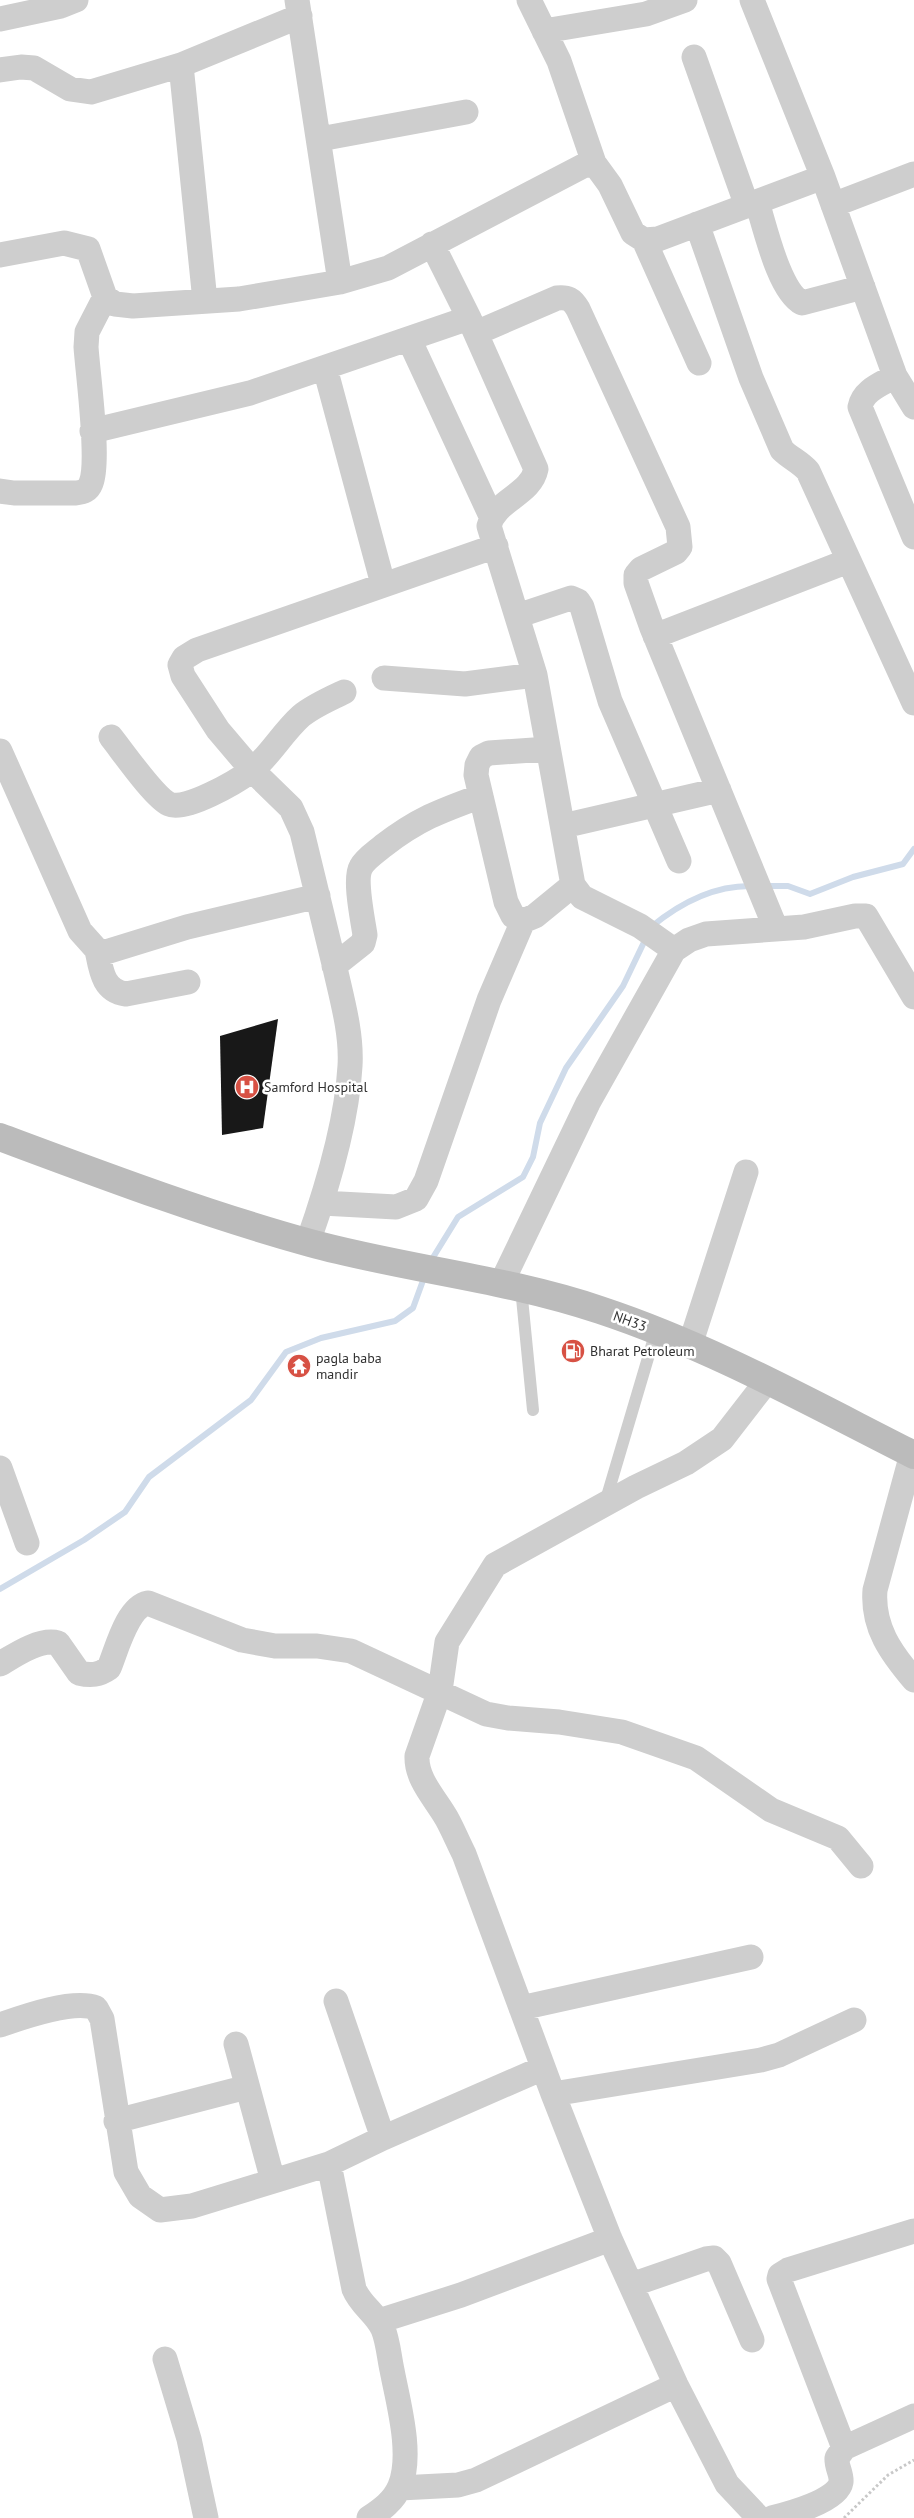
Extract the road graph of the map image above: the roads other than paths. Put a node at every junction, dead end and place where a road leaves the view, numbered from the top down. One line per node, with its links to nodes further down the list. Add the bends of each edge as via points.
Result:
1 (76, 0): 6 (street)
2 (529, 0): 7 (street)
3 (685, 0): 7 (street, via 646,14)
4 (752, 0): 15 (street)
5 (298, 8): 9 (street); 12 (street)
6 (0, 19)
7 (544, 31): 13 (street, via 559,61)
8 (694, 57): 16 (street)
9 (181, 65): 10 (street, via 91,92 70,90 34,68); 25 (street)
10 (0, 70)
11 (466, 112): 12 (street)
12 (320, 139): 22 (street)
13 (594, 163): 19 (street, via 610,185 633,233); 20 (street)
14 (914, 174): 17 (street)
15 (823, 177): 16 (street); 17 (street)
16 (752, 204): 18 (street); 23 (street, via 784,281 796,300 802,303)
17 (833, 206): 23 (street)
18 (697, 224): 19 (street, via 658,239); 37 (street, via 752,378 782,450 798,460 808,472)
19 (644, 240): 28 (street)
20 (432, 244): 22 (street, via 388,268); 26 (street)
21 (0, 255): 24 (street, via 64,243 88,249)
22 (340, 282): 25 (street, via 239,299)
23 (863, 287): 30 (street)
24 (105, 297): 25 (street, via 115,304 133,306); 32 (street, via 87,332)
25 (205, 301)
26 (473, 325): 27 (street); 34 (street, via 536,470 530,483); 40 (street, via 556,298 573,300 680,535 680,546 676,552 641,569 636,575)
27 (409, 339): 29 (street); 34 (street)
28 (699, 363)
29 (325, 368): 32 (street, via 250,394); 38 (street)
30 (896, 376): 31 (street); 35 (street, via 868,392 860,407)
31 (914, 407)
32 (92, 431): 33 (street, via 94,473 85,492)
33 (0, 491)
34 (491, 516): 36 (street, via 489,526)
35 (914, 537)
36 (496, 546): 38 (street); 39 (street)
37 (848, 561): 40 (street); 44 (street)
38 (382, 584): 48 (street, via 197,650 184,658 180,665 183,676 218,730)
39 (517, 616): 41 (street); 51 (street, via 562,600 571,598 578,601 610,700)
40 (655, 636): 49 (street)
41 (535, 675): 42 (street, via 465,684); 46 (street)
42 (384, 678)
43 (344, 692): 48 (street, via 302,715)
44 (914, 703)
45 (112, 737): 48 (street, via 168,804 188,804)
46 (548, 749): 50 (street, via 481,756 476,775); 52 (street)
47 (0, 751): 59 (street, via 80,931)
48 (252, 770): 55 (street, via 291,808 302,832)
49 (719, 790): 51 (street); 57 (street)
50 (481, 796): 56 (street, via 506,902 513,916); 60 (street, via 410,826 360,867 358,880 365,935 363,943)
51 (655, 805): 52 (street); 53 (street)
52 (563, 826): 54 (street)
53 (679, 861)
54 (573, 885): 56 (street, via 535,916); 58 (street, via 582,897 640,926)
55 (318, 896): 59 (street, via 187,927 106,952); 60 (street)
56 (523, 921): 65 (street, via 489,1000 426,1180 416,1199 396,1207)
57 (776, 929): 58 (street, via 706,934); 62 (street, via 866,916)
58 (669, 945): 67 (street, via 588,1103)
59 (97, 950): 61 (street, via 108,987 115,993 126,994)
60 (334, 966): 65 (street, via 346,1024 350,1065 341,1122)
61 (188, 982)
62 (914, 997)
63 (0, 1137): 66 (main road, NH33, via 201,1209)
64 (746, 1172): 69 (street)
65 (322, 1203): 66 (street)
66 (308, 1242): 67 (main road, NH33, via 383,1262)
67 (511, 1286): 68 (main road, NH33, via 601,1310); 71 (lane)
68 (656, 1331): 69 (main road, NH33); 74 (lane)
69 (690, 1345): 70 (main road, NH33)
70 (768, 1381): 72 (main road, NH33); 74 (street, via 722,1438 686,1463)
71 (534, 1410)
72 (913, 1455): 77 (street, via 875,1590 874,1607 884,1640)
73 (0, 1468): 75 (street)
74 (604, 1504): 78 (street, via 495,1565 447,1642)
75 (27, 1543)
76 (0, 1664): 78 (street, via 52,1642 58,1643 79,1673 88,1676 101,1674 109,1668 132,1612 140,1604 148,1603 257,1644 317,1646 350,1651)
77 (914, 1680)
78 (440, 1691): 79 (street, via 486,1714 622,1732 696,1758 771,1810 838,1838); 82 (street, via 417,1756 419,1773 464,1854)
79 (861, 1866)
80 (751, 1957): 82 (street)
81 (336, 2002): 90 (street)
82 (521, 2008): 86 (street)
83 (854, 2020): 88 (street, via 779,2055 761,2060)
84 (0, 2025): 89 (street, via 42,2011 83,2006 96,2008 102,2019)
85 (236, 2044): 87 (street)
86 (543, 2068): 88 (street); 90 (street)
87 (248, 2087): 89 (street); 92 (street)
88 (553, 2094): 94 (street)
89 (116, 2121): 92 (street, via 131,2185 160,2210 192,2206)
90 (383, 2138): 91 (street)
91 (329, 2164): 92 (street); 96 (street, via 354,2289 362,2304)
92 (272, 2181)
93 (914, 2231): 101 (street, via 788,2270 778,2279)
94 (610, 2239): 95 (street); 96 (street, via 461,2295)
95 (631, 2285): 97 (street, via 714,2258); 99 (street)
96 (379, 2321): 102 (street, via 385,2334 401,2416 404,2473)
97 (752, 2340)
98 (165, 2359): 103 (street, via 191,2448)
99 (676, 2385): 102 (street, via 476,2480 458,2485); 105 (street, via 727,2484)
100 (914, 2416): 101 (street)
101 (844, 2448): 106 (street, via 836,2458 841,2477 837,2490 803,2510)
102 (400, 2488): 104 (street, via 388,2505)
103 (206, 2518)
104 (369, 2518)
105 (759, 2518)
106 (772, 2518)

